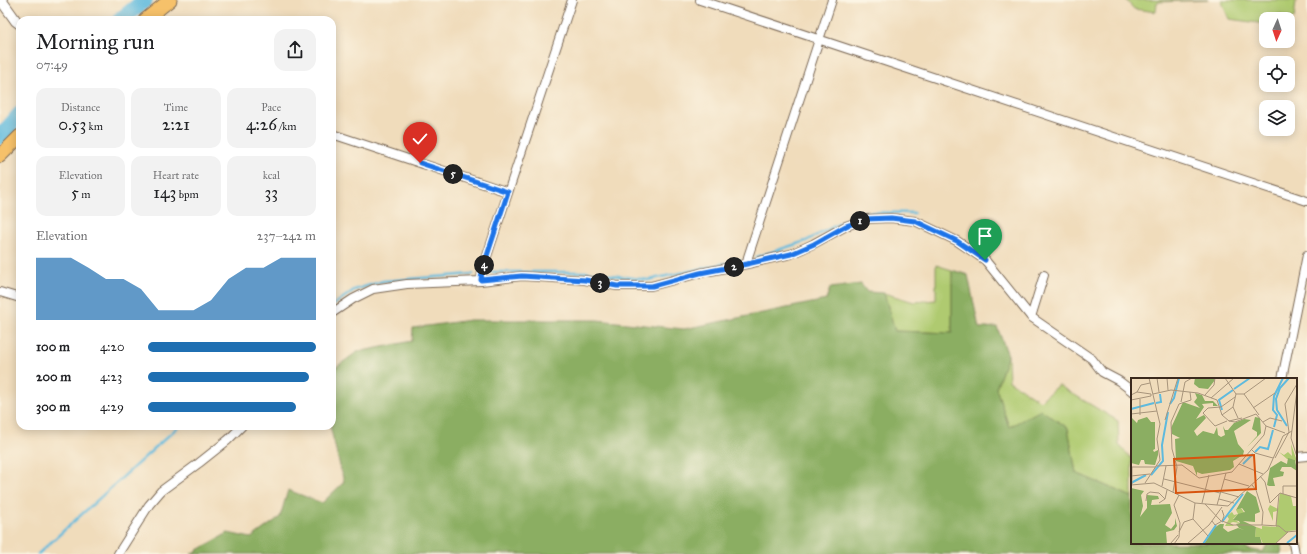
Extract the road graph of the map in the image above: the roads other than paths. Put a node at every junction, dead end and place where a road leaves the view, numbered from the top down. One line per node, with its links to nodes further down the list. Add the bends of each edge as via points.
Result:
1 (1, 0): 7 (street)
2 (170, 0): 6 (main road)
3 (572, 0): 12 (street)
4 (700, 0): 8 (street)
5 (832, 0): 8 (street)
6 (150, 16)
7 (16, 21)
8 (819, 39): 13 (street); 15 (street)
9 (336, 135): 12 (street)
10 (16, 140): 11 (main road)
11 (0, 156)
12 (508, 192): 17 (street)
13 (1307, 201)
14 (1307, 255): 22 (street)
15 (747, 264): 17 (street, via 652,286 617,286 585,280 522,276); 21 (street, via 791,254 846,226 866,219 891,218 915,221 957,241 985,260)
16 (1044, 276): 21 (street)
17 (481, 280): 20 (street, via 407,284 373,290)
18 (0, 292): 19 (street)
19 (16, 297)
20 (336, 310)
21 (1031, 317): 23 (street, via 1092,359 1102,372)
22 (1282, 378)
23 (1131, 390)
24 (238, 430): 28 (street, via 161,491 149,505)
25 (1307, 456): 26 (street)
26 (1297, 457)
27 (1294, 544): 29 (street)
28 (118, 554)
29 (1295, 554)

